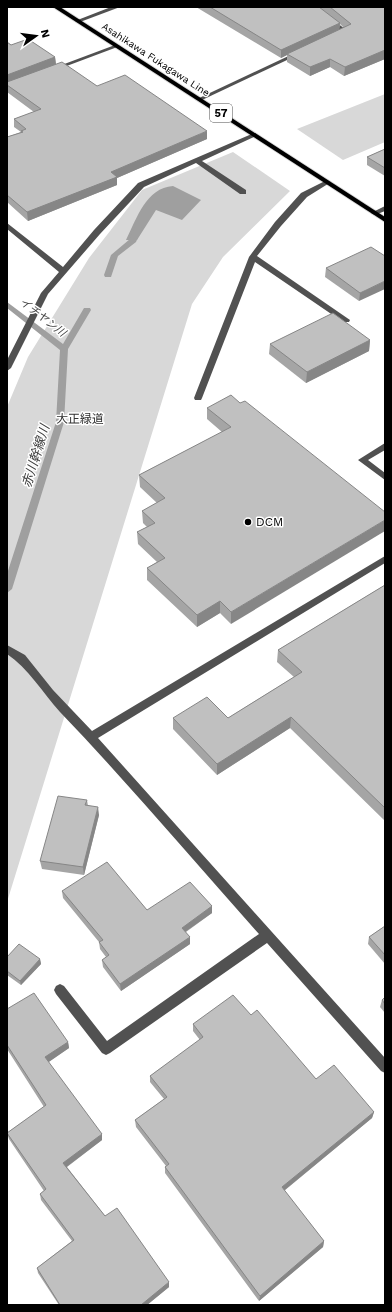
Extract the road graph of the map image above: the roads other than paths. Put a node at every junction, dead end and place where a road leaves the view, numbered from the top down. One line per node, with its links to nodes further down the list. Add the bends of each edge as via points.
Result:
1 (56, 7): 4 (main road, Asahikawa Fukagawa Line / 57)
2 (117, 7): 4 (street)
3 (312, 7): 5 (street, via 346,32)
4 (78, 21): 6 (main road, Asahikawa Fukagawa Line / 57)
5 (332, 38)
6 (117, 46): 8 (street); 9 (main road, Asahikawa Fukagawa Line / 57)
7 (304, 51): 9 (street)
8 (50, 71)
9 (200, 99): 10 (main road, Asahikawa Fukagawa Line / 57)
10 (254, 134): 11 (street); 12 (main road, Asahikawa Fukagawa Line / 57)
11 (196, 160): 13 (street); 19 (street, via 141,185)
12 (327, 182): 15 (main road, Asahikawa Fukagawa Line / 57); 18 (street, via 304,195)
13 (243, 192)
14 (385, 208): 15 (street)
15 (375, 213): 16 (main road, Asahikawa Fukagawa Line / 57)
16 (385, 220)
17 (7, 225): 19 (street)
18 (253, 258): 20 (street); 23 (street)
19 (64, 272): 21 (street, via 45,292)
20 (346, 320)
21 (10, 355): 22 (street)
22 (7, 368)
23 (198, 398)
24 (385, 446): 25 (street, via 362,460)
25 (385, 477)
26 (385, 559): 28 (street)
27 (7, 649): 28 (street, via 21,658 49,693)
28 (91, 737): 29 (street)
29 (268, 934): 30 (street, via 106,1049); 31 (street)
30 (60, 990)
31 (385, 1067)

